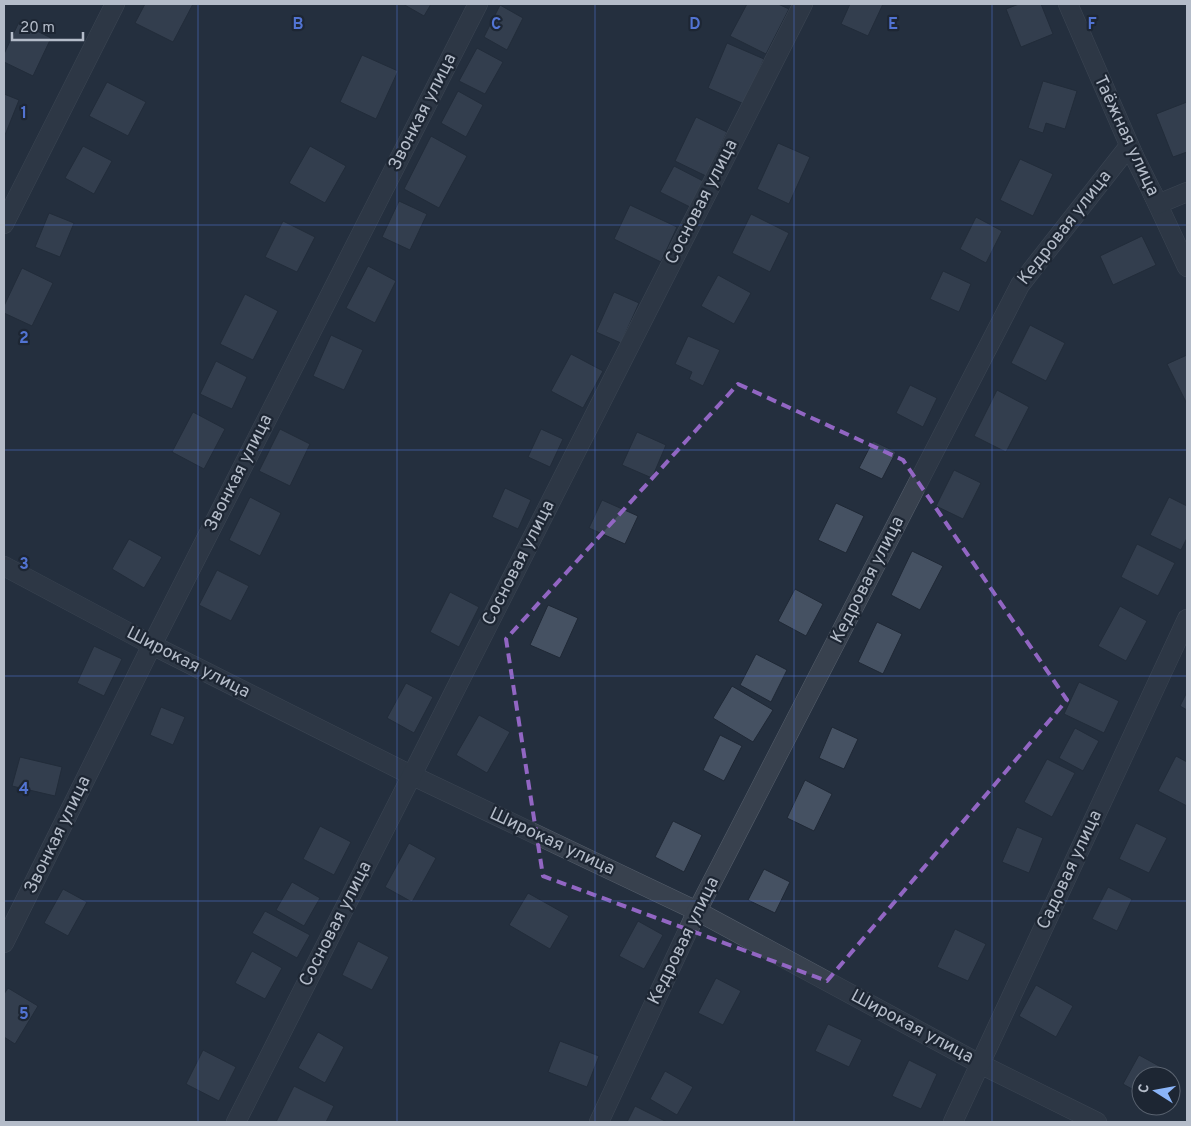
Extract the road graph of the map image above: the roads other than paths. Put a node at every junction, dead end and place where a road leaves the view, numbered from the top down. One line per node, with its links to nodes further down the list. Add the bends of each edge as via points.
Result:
1 (115, 4): 8 (street)
2 (478, 4): 12 (street, Звонкая улица)
3 (802, 4): 13 (street, Сосновая улица)
4 (1068, 4): 5 (street, Таёжная улица)
5 (1128, 146): 7 (street, Кедровая улица); 14 (street, Кедровая улица, via 1020,284)
6 (1187, 192): 7 (street)
7 (1158, 204): 9 (street, Таёжная улица)
8 (4, 224)
9 (1187, 267)
10 (4, 566): 12 (street, Широкая улица)
11 (1187, 619): 16 (street, Садовая улица)
12 (152, 645): 13 (street, Широкая улица); 15 (street, Звонкая улица)
13 (411, 775): 14 (street, Широкая улица); 17 (street, Сосновая улица)
14 (697, 910): 16 (street, Широкая улица); 18 (street, Кедровая улица)
15 (4, 943)
16 (980, 1064): 19 (street, Садовая улица); 20 (street, Широкая улица)
17 (236, 1122)
18 (598, 1122)
19 (953, 1122)
20 (1097, 1122)

